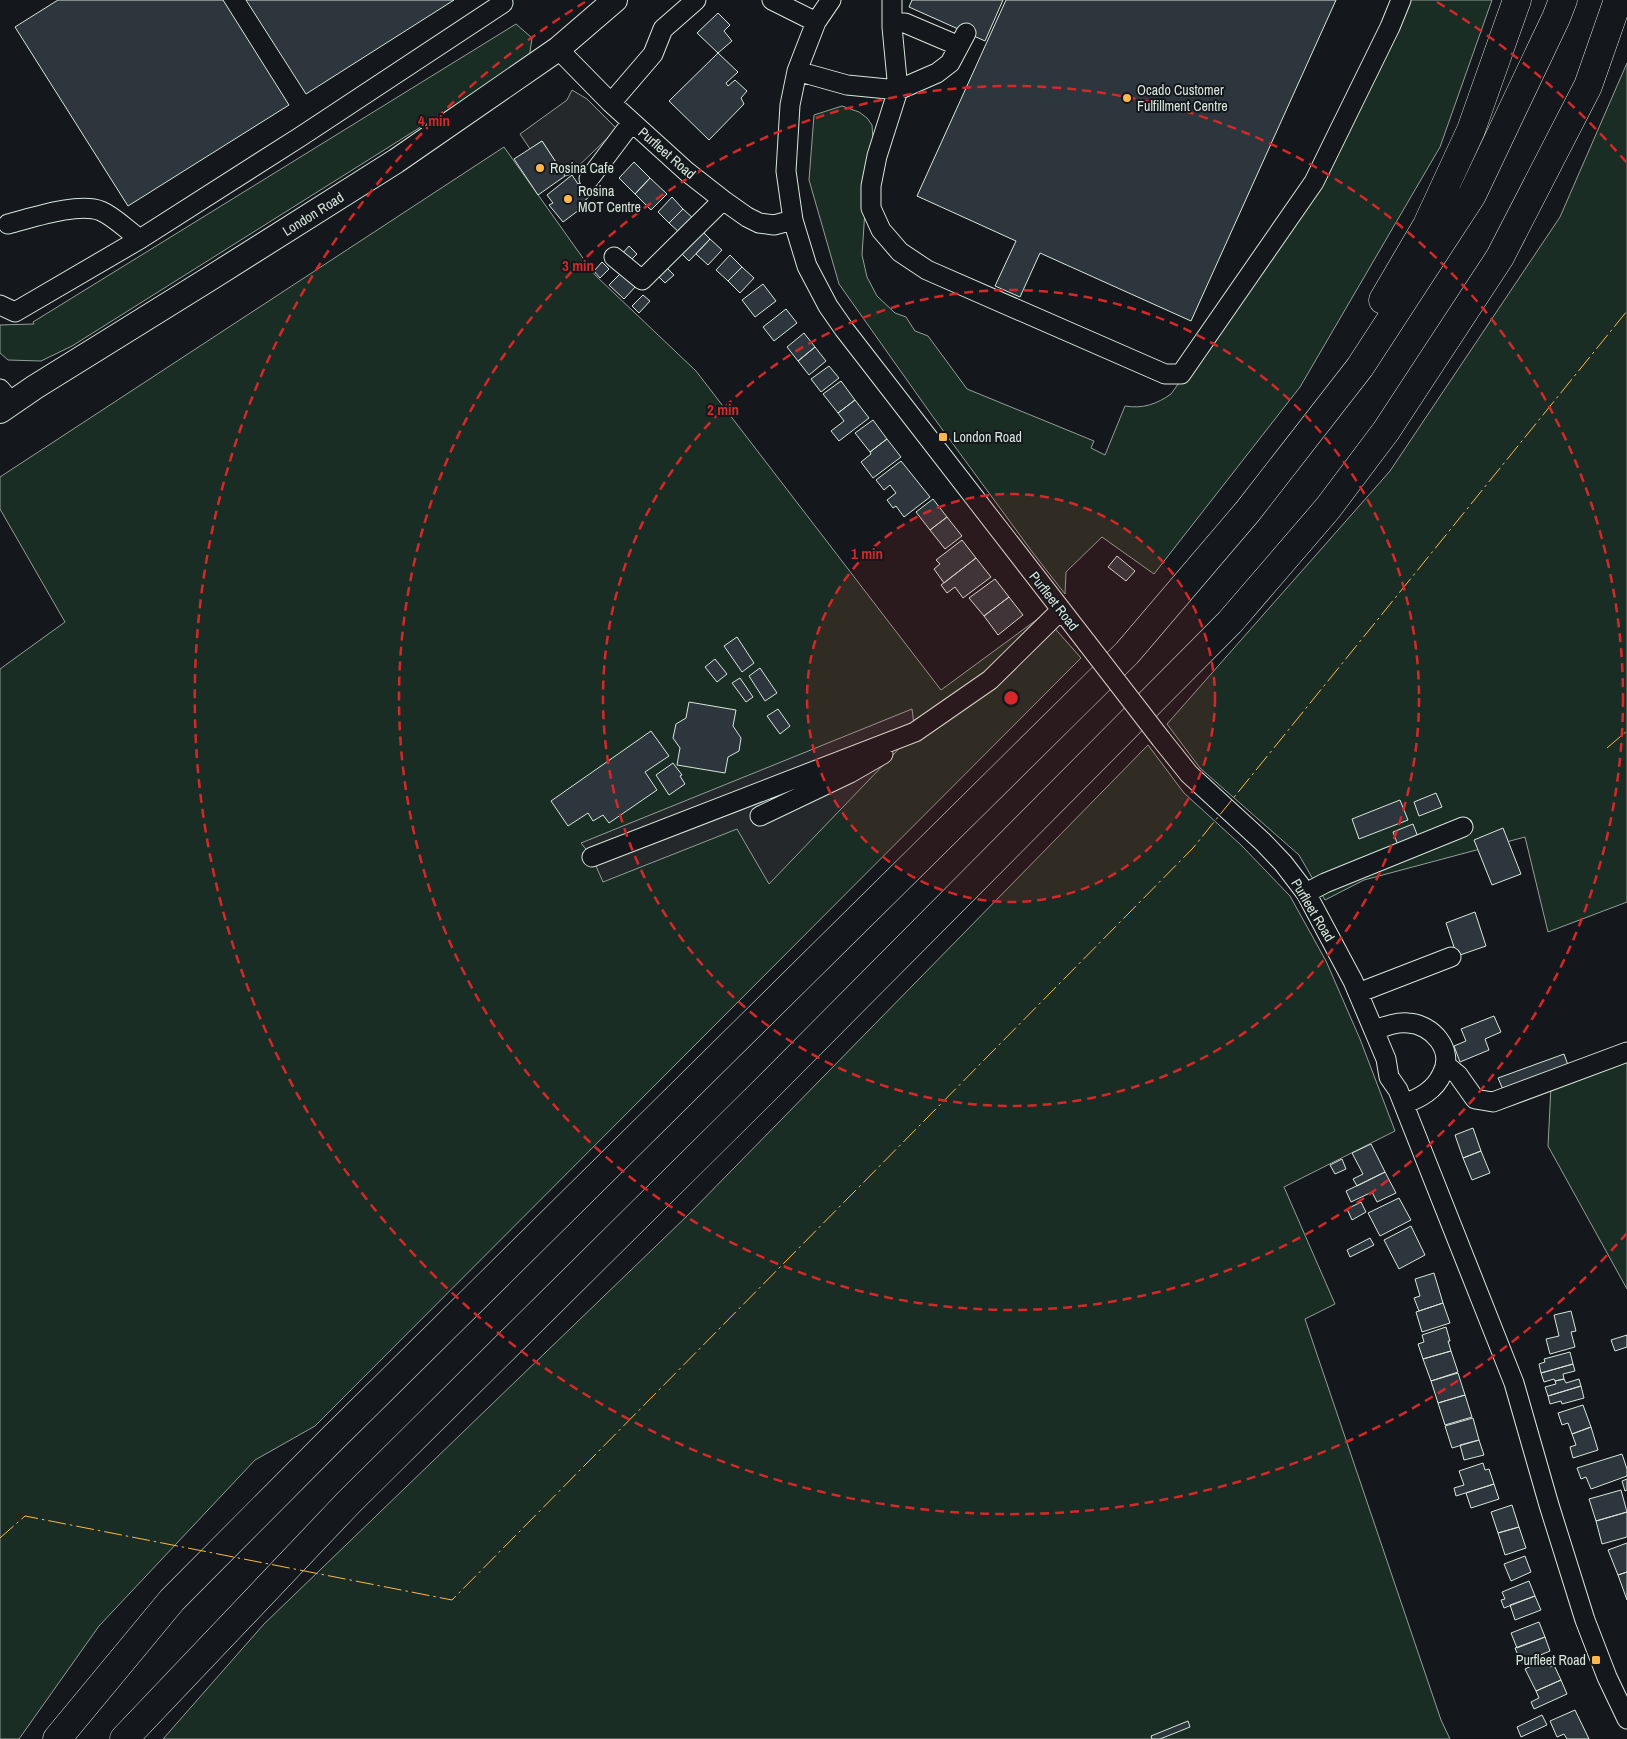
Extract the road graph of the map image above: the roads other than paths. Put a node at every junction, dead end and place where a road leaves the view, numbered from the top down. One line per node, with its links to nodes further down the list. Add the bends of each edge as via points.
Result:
1 (502, 0): 24 (street, via 503,3)
2 (615, 0): 14 (main road, London Road)
3 (696, 0): 18 (street, via 663,29 653,54)
4 (772, 0): 11 (street)
5 (831, 0): 11 (street, Purfleet Road)
6 (892, 0): 12 (street)
7 (1401, 0): 17 (street, via 1314,182 1181,374 1165,374 1132,360 927,270 900,252 881,230 871,208 871,186 877,156)
8 (1517, 0): 27 (highway, via 1470,130 1428,225 1370,322)
9 (1563, 0): 27 (highway, via 1472,195)
10 (1618, 0): 16 (highway)
11 (816, 22): 15 (street, Purfleet Road)
12 (892, 23): 17 (street); 17 (street, via 905,23 963,39 950,63)
13 (1627, 33): 16 (highway)
14 (558, 49): 18 (street, Purfleet Road); 28 (main road, London Road, via 396,161)
15 (797, 71): 17 (street, via 847,85); 22 (street, Purfleet Road, via 790,105 786,171)
16 (1588, 86): 43 (highway, via 1500,257 1415,389 1328,508 1230,622 349,1502)
17 (898, 90)
18 (611, 103): 19 (street, Purfleet Road)
19 (632, 122): 20 (street); 21 (street, Purfleet Road)
20 (589, 179)
21 (723, 200): 22 (street, Purfleet Road, via 759,223); 25 (street, via 642,280)
22 (793, 220): 29 (street, Purfleet Road, via 807,266 828,306)
23 (8, 224): 24 (street, via 88,209 102,212)
24 (140, 239): 26 (street, via 28,306 15,312)
25 (614, 257)
26 (0, 305)
27 (1360, 367): 42 (highway, via 1248,512 1127,653 179,1593)
28 (4, 401)
29 (1061, 610): 30 (street, via 990,680); 34 (street, Purfleet Road, bridge, via 1189,774 1263,842)
30 (915, 732): 31 (street, via 850,774); 33 (street)
31 (760, 816)
32 (1463, 827): 34 (street)
33 (592, 857)
34 (1306, 893): 36 (street, Purfleet Road)
35 (1451, 957): 36 (street)
36 (1358, 992): 37 (street, Purfleet Road)
37 (1375, 1030): 39 (street, via 1396,1023 1426,1028 1440,1042); 40 (street, Purfleet Road, via 1389,1077)
38 (1627, 1052): 39 (street, via 1493,1102 1476,1099)
39 (1446, 1065): 40 (street, via 1435,1085 1417,1099)
40 (1404, 1104): 41 (street, Purfleet Road, via 1514,1383 1585,1620)
41 (1627, 1719)
42 (57, 1739)
43 (124, 1739)

